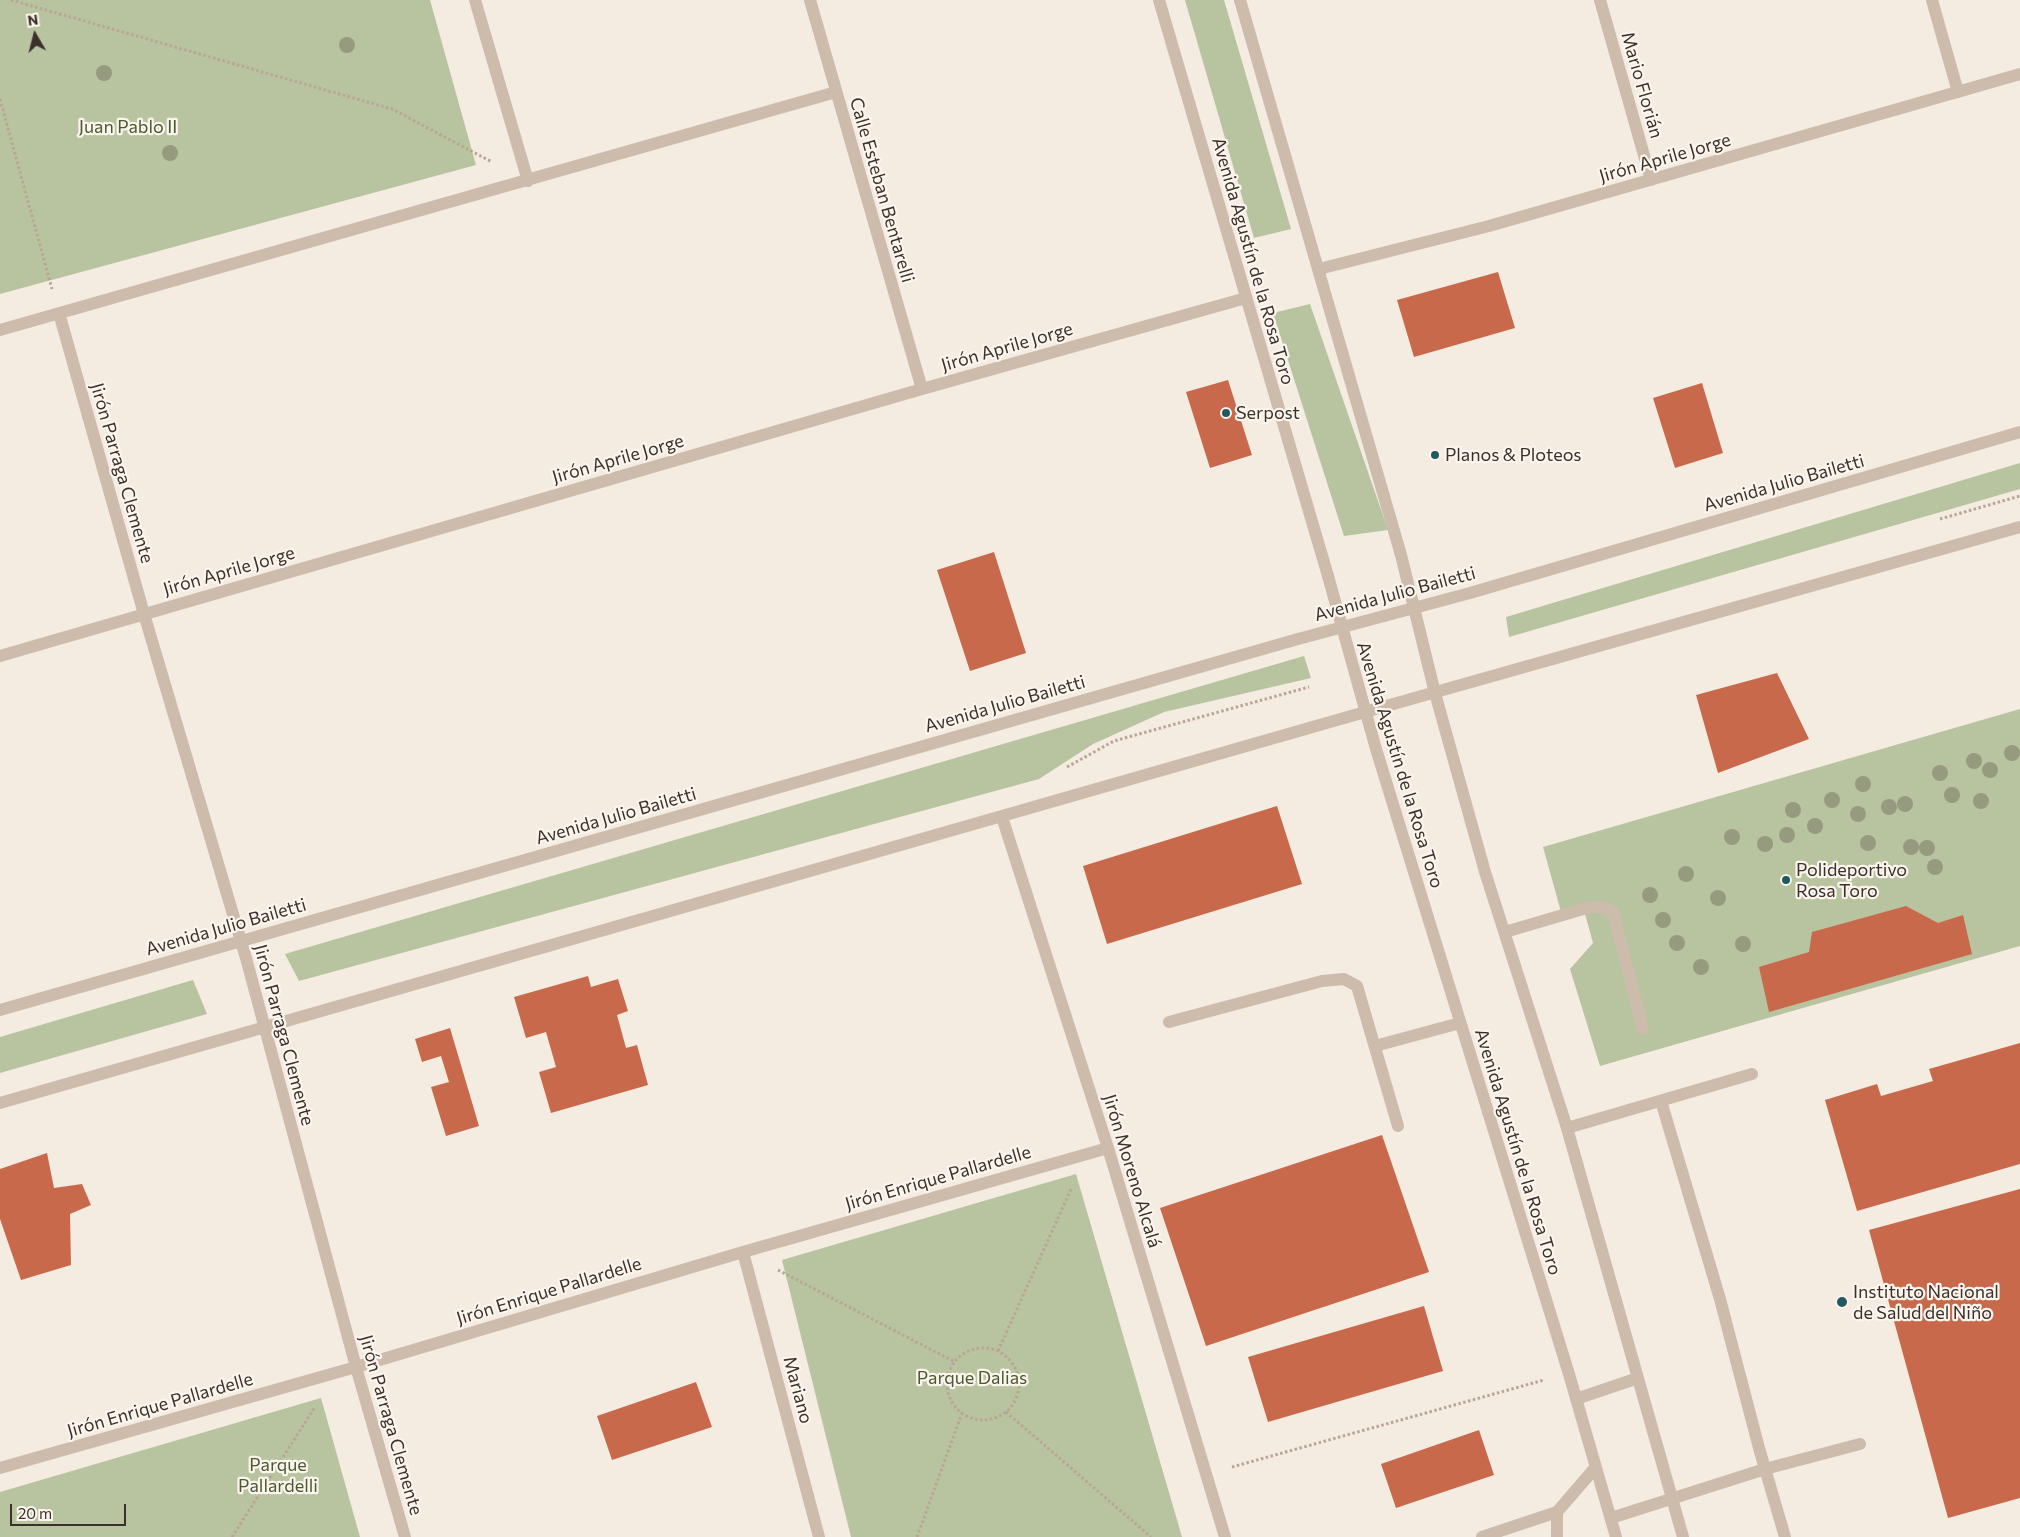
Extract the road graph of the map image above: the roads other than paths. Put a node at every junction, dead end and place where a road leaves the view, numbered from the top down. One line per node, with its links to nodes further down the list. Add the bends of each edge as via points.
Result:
1 (475, 0): 11 (street)
2 (810, 0): 8 (street, Calle Esteban Bentarelli)
3 (1159, 0): 13 (street, Avenida Agustín de la Rosa Toro)
4 (1240, 0): 12 (street)
5 (1600, 0): 10 (street, Mario Florián)
6 (1932, 0): 9 (street)
7 (2020, 74): 9 (street, Jirón Aprile Jorge)
8 (836, 92): 11 (street); 16 (street, Calle Esteban Bentarelli)
9 (1958, 92): 10 (street, Jirón Aprile Jorge)
10 (1651, 180): 12 (street, Jirón Aprile Jorge)
11 (528, 181): 14 (street)
12 (1319, 269): 19 (street)
13 (1246, 298): 16 (street, Jirón Aprile Jorge); 21 (street, Avenida Agustín de la Rosa Toro)
14 (59, 313): 15 (street); 20 (street, Jirón Parraga Clemente)
15 (0, 330)
16 (922, 389): 20 (street, Jirón Aprile Jorge)
17 (2020, 432): 19 (street, Avenida Julio Bailetti)
18 (2020, 527): 23 (street)
19 (1414, 608): 21 (street, Avenida Julio Bailetti); 23 (street)
20 (144, 614): 22 (street, Jirón Aprile Jorge); 27 (street, Jirón Parraga Clemente)
21 (1341, 627): 24 (street, Avenida Agustín de la Rosa Toro); 27 (street, Avenida Julio Bailetti)
22 (0, 656)
23 (1434, 693): 24 (street); 26 (street)
24 (1365, 712): 25 (street); 30 (street, Avenida Agustín de la Rosa Toro)
25 (1002, 816): 31 (street); 39 (street, Jirón Moreno Alcalá)
26 (1505, 932): 32 (street, via 1590,907 1602,907 1613,912); 38 (street)
27 (241, 941): 28 (street, Avenida Julio Bailetti); 31 (street, Jirón Parraga Clemente)
28 (0, 1010)
29 (1169, 1022): 33 (street, via 1322,981 1344,979 1357,986)
30 (1460, 1023): 33 (street); 43 (street, Avenida Agustín de la Rosa Toro)
31 (265, 1027): 36 (street); 41 (street, Jirón Parraga Clemente)
32 (1643, 1029)
33 (1375, 1046): 37 (street)
34 (1752, 1074): 35 (street)
35 (1661, 1101): 38 (street); 47 (street, via 1720,1300)
36 (0, 1103)
37 (1398, 1126)
38 (1567, 1128): 42 (street)
39 (1108, 1148): 40 (street, Jirón Enrique Pallardelle); 54 (street, Jirón Moreno Alcalá)
40 (743, 1252): 41 (street, Jirón Enrique Pallardelle); 53 (street, Mariano)
41 (356, 1368): 45 (street, Jirón Enrique Pallardelle); 52 (street, Jirón Parraga Clemente)
42 (1638, 1378): 43 (street); 48 (street)
43 (1576, 1399): 46 (street, Avenida Agustín de la Rosa Toro)
44 (1860, 1444): 47 (street)
45 (0, 1468)
46 (1595, 1468): 49 (street); 50 (street, Avenida Agustín de la Rosa Toro)
47 (1765, 1469): 48 (street); 59 (street)
48 (1672, 1498): 50 (street); 58 (street)
49 (1557, 1512): 51 (street); 56 (street)
50 (1611, 1518): 57 (street, Avenida Agustín de la Rosa Toro)
51 (1503, 1534): 55 (street)
52 (405, 1537)
53 (819, 1537)
54 (1225, 1537)
55 (1482, 1537)
56 (1557, 1537)
57 (1616, 1537)
58 (1683, 1537)
59 (1785, 1537)

